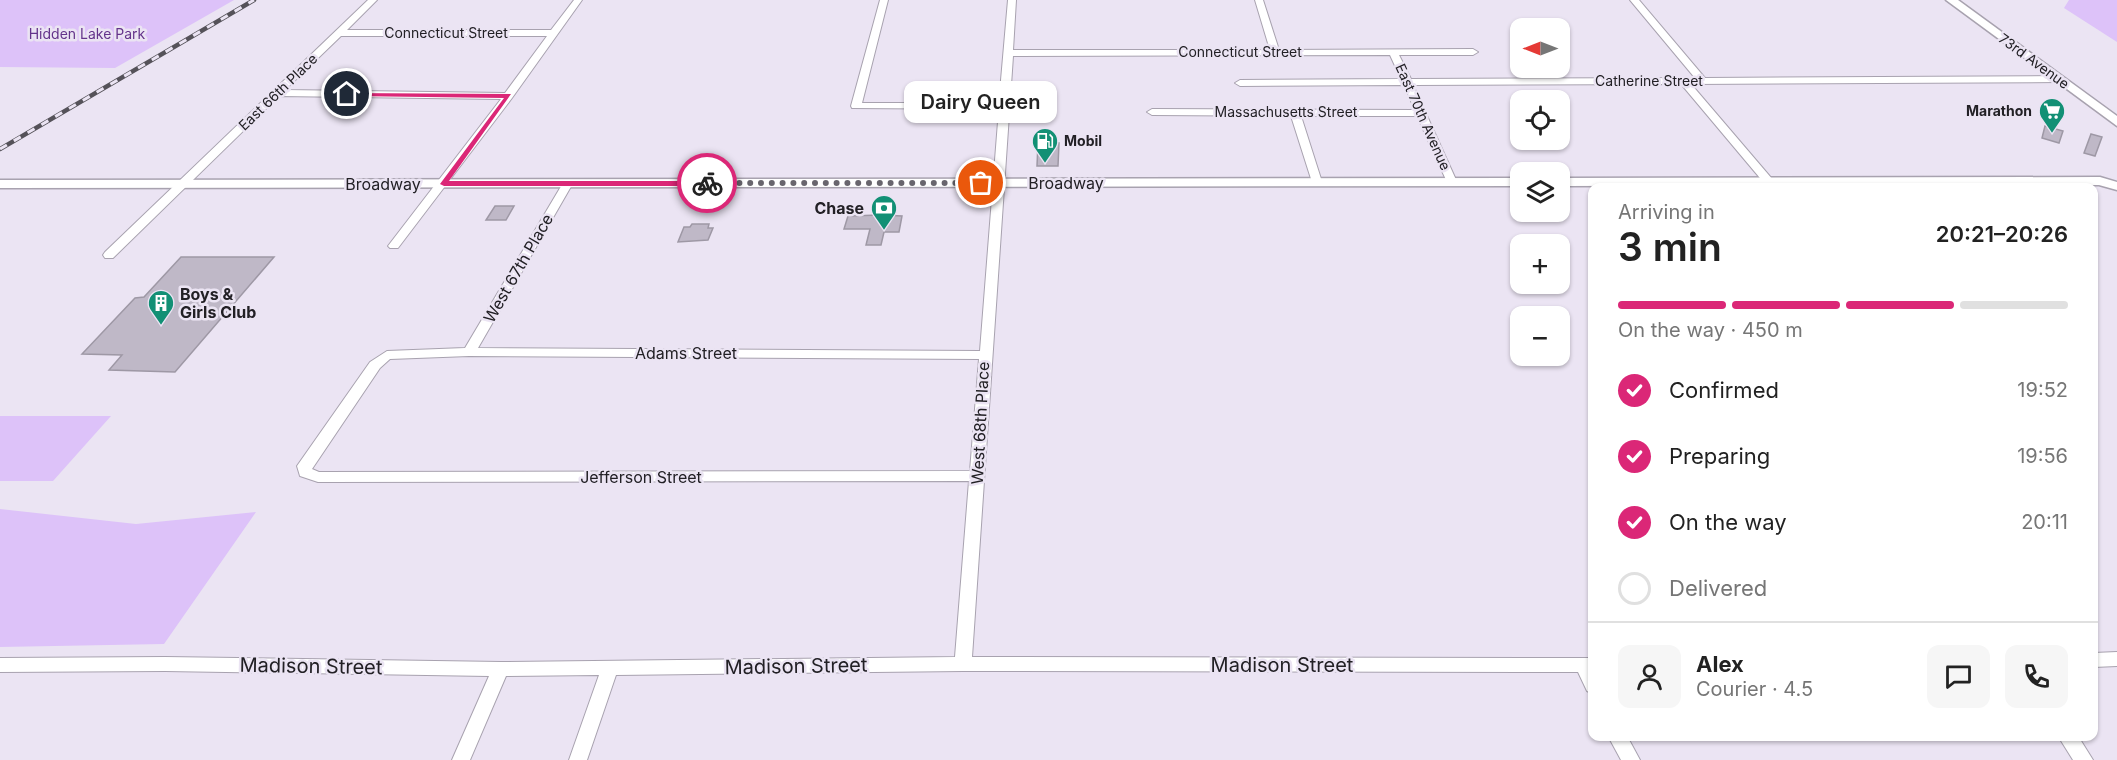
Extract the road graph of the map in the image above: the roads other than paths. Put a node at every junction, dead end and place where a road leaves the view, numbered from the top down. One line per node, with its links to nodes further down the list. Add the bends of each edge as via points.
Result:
1 (373, 0): 8 (street, East 66th Place)
2 (578, 0): 9 (street)
3 (884, 0): 21 (street, via 856,106)
4 (1012, 0): 13 (street, West 68th Place)
5 (1259, 0): 10 (street)
6 (1634, 0): 16 (street)
7 (1951, 0): 14 (main road, 73rd Avenue)
8 (339, 33): 9 (street, Connecticut Street); 19 (street, East 66th Place)
9 (553, 33): 20 (street)
10 (1275, 51): 11 (street, Connecticut Street); 13 (street, Connecticut Street)
11 (1393, 51): 12 (street, Connecticut Street); 17 (street, East 70th Avenue)
12 (1473, 52)
13 (1006, 53): 21 (street, West 68th Place)
14 (2059, 79): 16 (street, Catherine Street); 25 (main road, 73rd Avenue)
15 (1684, 81): 16 (street, Catherine Street); 17 (street, Catherine Street); 32 (street)
16 (1703, 81)
17 (1407, 82): 18 (street, Catherine Street); 24 (street, East 70th Avenue)
18 (1240, 83)
19 (277, 93): 20 (street); 40 (street, East 66th Place)
20 (509, 96): 41 (street)
21 (1003, 106): 34 (street, West 68th Place)
22 (1295, 111): 23 (street, Massachusetts Street); 24 (street, Massachusetts Street); 28 (street)
23 (1152, 112)
24 (1421, 112): 29 (street, East 70th Avenue)
25 (2117, 122)
26 (2117, 177): 27 (main road)
27 (2100, 181): 38 (main road); 42 (main road)
28 (1317, 182): 29 (main road, Broadway); 34 (main road, Broadway)
29 (1452, 182): 30 (main road, Broadway)
30 (1510, 182)
31 (1570, 182): 35 (main road)
32 (1769, 182): 36 (main road); 37 (main road)
33 (568, 183): 34 (main road, Broadway); 41 (main road, Broadway); 45 (street, West 67th Place)
34 (999, 183): 46 (street, West 68th Place)
35 (1607, 183)
36 (1746, 183)
37 (1822, 183)
38 (1949, 183)
39 (0, 184): 40 (main road, Broadway)
40 (183, 184): 41 (main road, Broadway); 44 (street, East 66th Place)
41 (444, 184): 43 (street)
42 (2117, 186)
43 (394, 246)
44 (109, 255)
45 (469, 352): 46 (street, Adams Street); 47 (street, Adams Street, via 387,355 375,365 308,459)
46 (984, 355): 48 (street, West 68th Place)
47 (305, 472): 48 (street, Jefferson Street, via 318,477)
48 (978, 476): 51 (street, West 68th Place)
49 (2117, 659): 50 (street)
50 (2098, 660)
51 (963, 664): 53 (street, Madison Street); 54 (street, Madison Street)
52 (0, 665): 55 (street, Madison Street)
53 (1588, 666)
54 (610, 668): 55 (street, Madison Street); 59 (street)
55 (501, 669): 58 (street)
56 (1620, 741): 60 (street)
57 (2071, 741): 61 (street)
58 (461, 760)
59 (578, 760)
60 (1631, 760)
61 (2084, 760)

